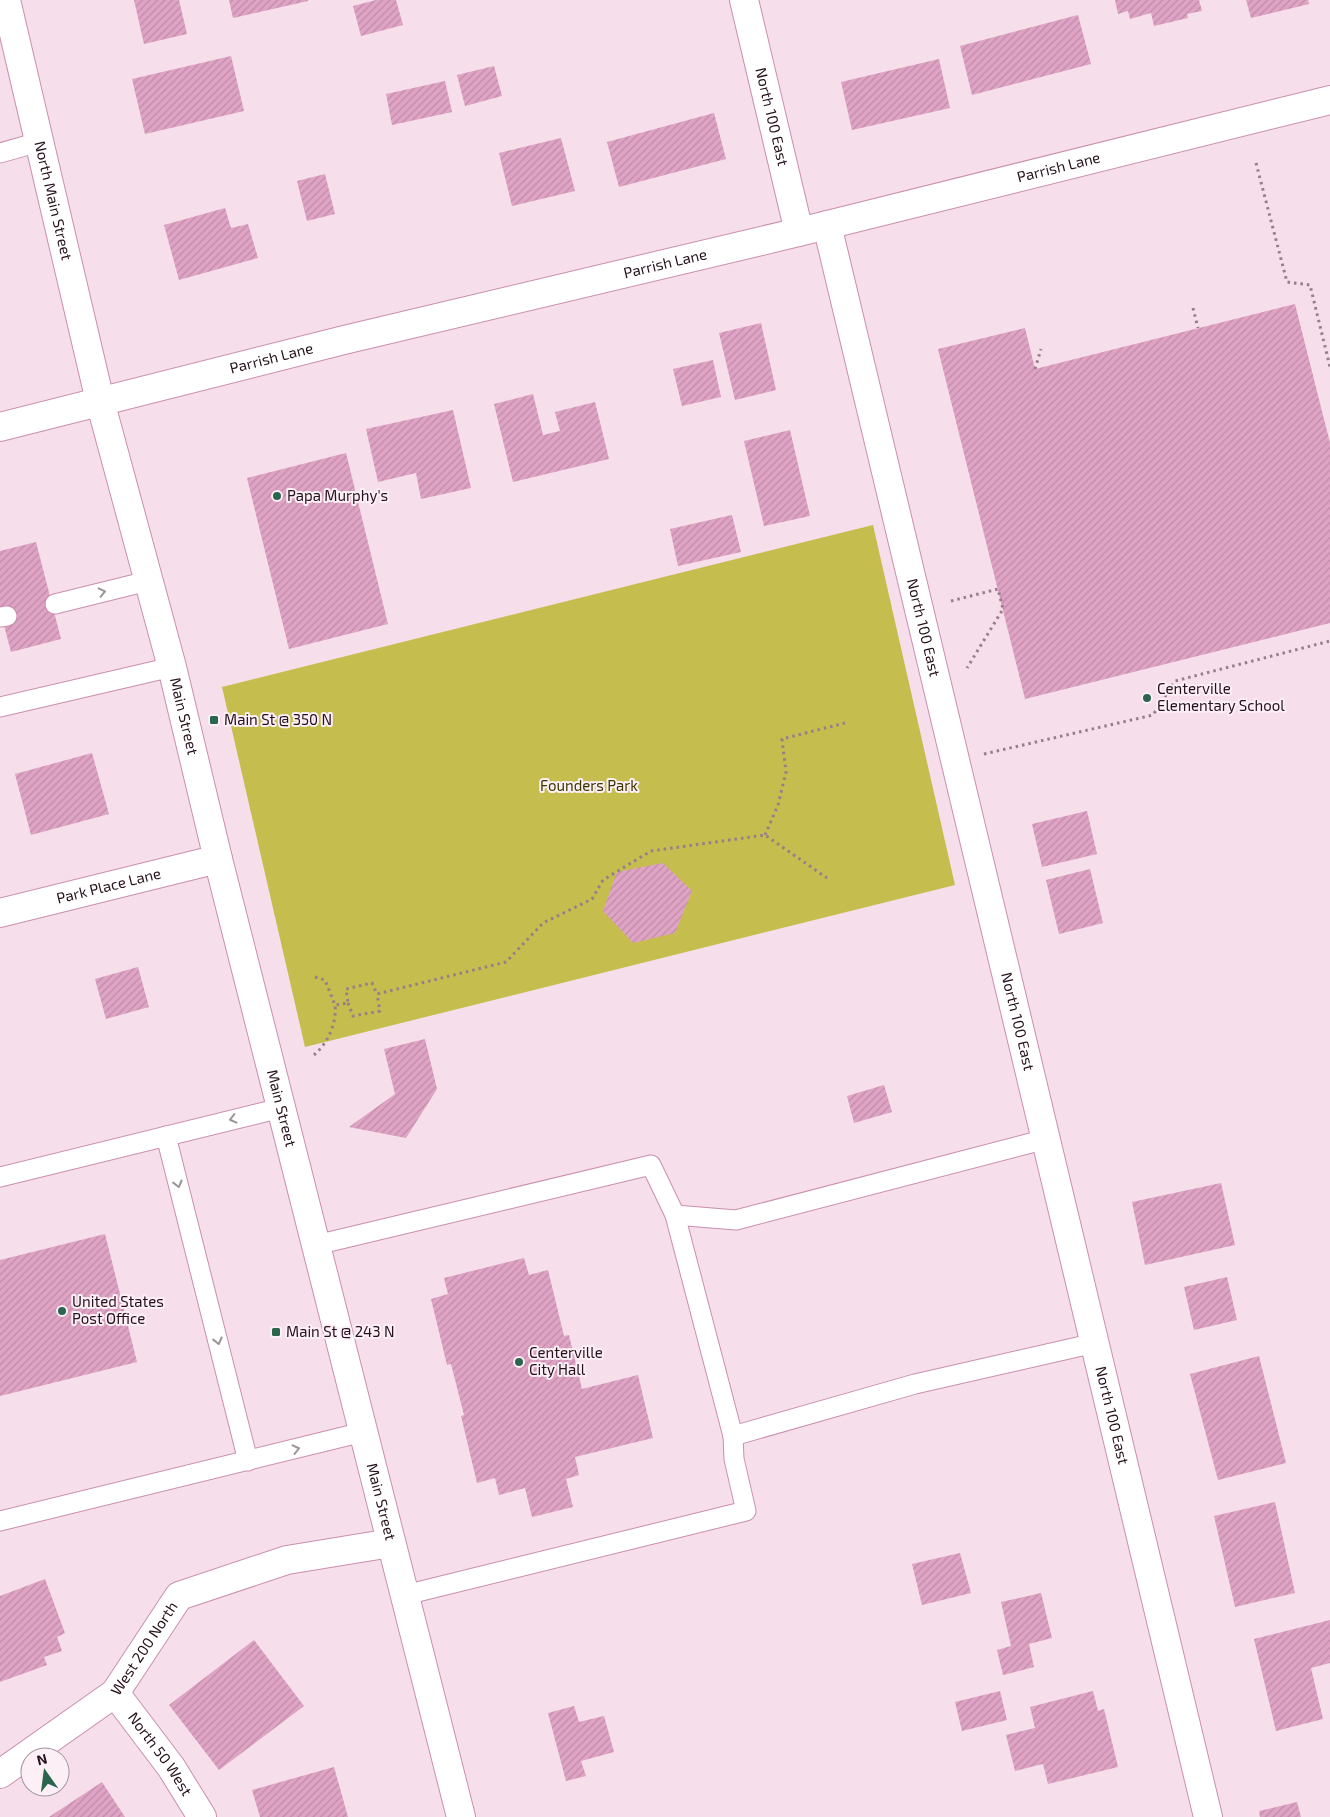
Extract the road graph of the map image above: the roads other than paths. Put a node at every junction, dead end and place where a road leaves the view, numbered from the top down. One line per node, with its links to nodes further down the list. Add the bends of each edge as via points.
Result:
1 (6, 0): 4 (street, North Main Street)
2 (744, 0): 7 (street, North 100 East)
3 (1330, 100): 6 (street, Parrish Lane)
4 (39, 142): 5 (lane); 8 (street, North Main Street)
5 (0, 153)
6 (827, 225): 7 (street, Parrish Lane); 18 (street, North 100 East)
7 (800, 232): 8 (street, Parrish Lane)
8 (100, 401): 9 (street, Parrish Lane); 10 (street, Main Street)
9 (0, 427)
10 (148, 581): 11 (lane, one-way to 10); 12 (street, Main Street)
11 (55, 604)
12 (172, 667): 13 (lane); 14 (street, Main Street)
13 (0, 706)
14 (218, 858): 15 (street, Park Place Lane); 16 (street, Main Street)
15 (0, 913)
16 (281, 1108): 17 (lane, one-way to 17); 21 (street, Main Street)
17 (166, 1136): 19 (lane); 25 (lane, one-way to 25)
18 (1046, 1139): 20 (lane, via 736,1220); 22 (street, North 100 East)
19 (0, 1177)
20 (675, 1215): 21 (lane, via 651,1164); 24 (lane)
21 (316, 1245): 23 (street, Main Street)
22 (1094, 1343): 24 (lane, via 915,1384); 33 (street, North 100 East)
23 (363, 1432): 25 (lane, one-way to 23); 27 (street, Main Street)
24 (733, 1436): 28 (lane, via 734,1460 746,1511)
25 (248, 1460): 26 (lane)
26 (0, 1521)
27 (391, 1543): 28 (street, Main Street); 29 (street, West 200 North, via 287,1560 179,1596)
28 (405, 1595): 32 (street, Main Street)
29 (115, 1693): 30 (street, West 200 North); 31 (street, North 50 West, via 171,1767)
30 (0, 1774)
31 (202, 1817)
32 (461, 1817)
33 (1208, 1817)

